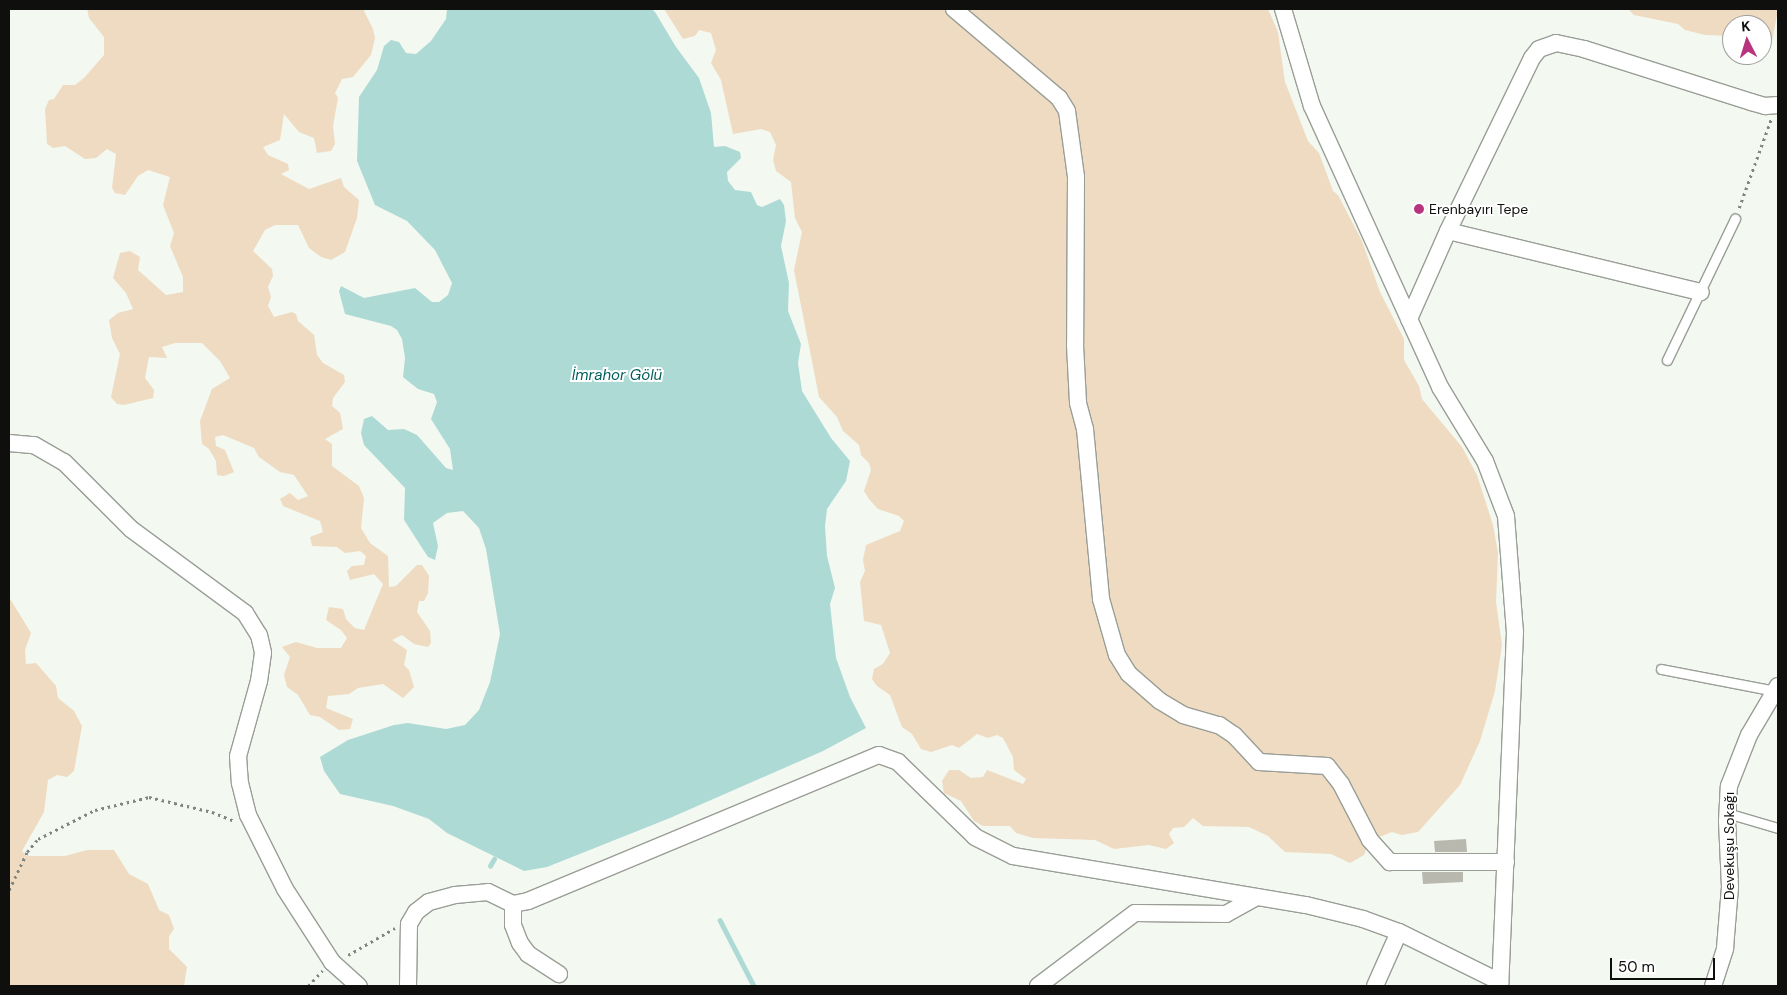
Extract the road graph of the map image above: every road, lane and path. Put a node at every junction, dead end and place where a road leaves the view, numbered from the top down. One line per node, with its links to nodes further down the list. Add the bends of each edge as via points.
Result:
1 (954, 9): 15 (street, via 1059,98 1067,111 1076,177 1074,345 1078,404 1085,429 1101,599 1121,662 1129,674 1160,701 1183,715 1219,725 1234,735 1259,762 1327,766 1341,784 1370,840 1390,862)
2 (1283, 9): 7 (street, via 1312,106)
3 (1776, 105): 4 (path); 5 (street, via 1751,102 1584,49 1548,44 1532,58)
4 (1735, 219): 6 (lane)
5 (1448, 231): 6 (street); 7 (street)
6 (1701, 292): 8 (lane)
7 (1409, 319): 15 (street, via 1440,387 1485,461 1506,516 1516,610)
8 (1667, 360)
9 (9, 443): 14 (street, via 34,445 64,462 131,529 244,613 259,635 263,653 259,681 238,756 240,783)
10 (1661, 669): 11 (lane)
11 (1777, 689): 12 (street, Devekuşu Sokağı, via 1736,763 1729,786)
12 (1727, 813): 13 (lane); 29 (street, Devekuşu Sokağı, via 1730,886 1727,930)
13 (1778, 828)
14 (258, 838): 16 (path, via 241,824 212,812 149,797 126,800 86,814 38,839 27,852); 21 (street, via 284,889)
15 (1506, 862): 23 (street)
16 (9, 890)
17 (1257, 897): 18 (street, via 1013,856 975,838 898,762 879,755 544,896); 20 (street, via 1306,905); 27 (street, via 1226,914 1135,914)
18 (513, 904): 22 (street, via 513,925 520,943 528,954); 26 (street, via 488,892 455,895 429,902 416,912 410,924)
19 (397, 926): 21 (path, via 386,936)
20 (1399, 932): 23 (street); 28 (street)
21 (332, 962): 24 (path); 25 (street)
22 (559, 974)
23 (1500, 984)
24 (308, 986)
25 (359, 986)
26 (408, 986)
27 (1038, 986)
28 (1375, 986)
29 (1713, 986)

